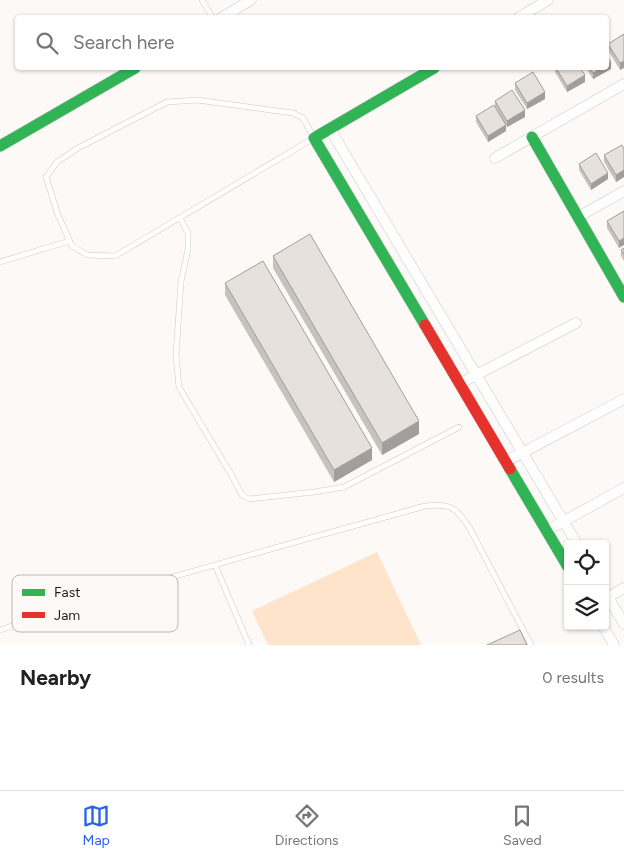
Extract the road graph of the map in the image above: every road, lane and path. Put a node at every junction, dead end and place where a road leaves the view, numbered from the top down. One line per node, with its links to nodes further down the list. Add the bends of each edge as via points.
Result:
1 (202, 0): 4 (lane)
2 (251, 0): 5 (street)
3 (548, 0): 6 (street)
4 (211, 15)
5 (226, 15)
6 (523, 15)
7 (132, 70): 13 (street)
8 (431, 70): 10 (street)
9 (624, 84): 11 (street)
10 (330, 129): 12 (street); 16 (street)
11 (532, 137): 14 (street); 17 (street)
12 (314, 138): 18 (lane); 19 (street); 20 (lane, via 304,118 293,113 197,100 167,102 78,148 57,162 46,177)
13 (0, 146)
14 (495, 158)
15 (624, 191): 17 (street)
16 (379, 210): 19 (street); 22 (street)
17 (578, 217): 23 (street)
18 (180, 218): 20 (lane, via 114,256 87,255); 29 (lane, via 188,233 188,249 181,282 176,355 179,387 242,496 249,499 344,487)
19 (363, 222): 24 (street)
20 (69, 241): 21 (lane)
21 (0, 262)
22 (429, 296): 24 (street); 26 (street)
23 (624, 297)
24 (413, 305): 27 (street)
25 (576, 322): 26 (street)
26 (477, 375): 27 (street); 30 (street)
27 (460, 384): 31 (street)
28 (624, 399): 30 (street)
29 (459, 427)
30 (523, 453): 31 (street); 33 (street)
31 (505, 462): 34 (street)
32 (624, 488): 33 (street)
33 (563, 521): 34 (street); 35 (street)
34 (546, 531): 36 (street)
35 (574, 540)
36 (564, 560)
37 (215, 565): 38 (lane); 46 (lane); 47 (lane, via 442,504 452,507 469,527)
38 (178, 575)
39 (624, 588): 40 (street)
40 (609, 595)
41 (609, 601): 42 (street)
42 (624, 624)
43 (12, 626): 44 (lane)
44 (0, 630)
45 (605, 630): 48 (street)
46 (249, 645)
47 (530, 645)
48 (614, 645)

